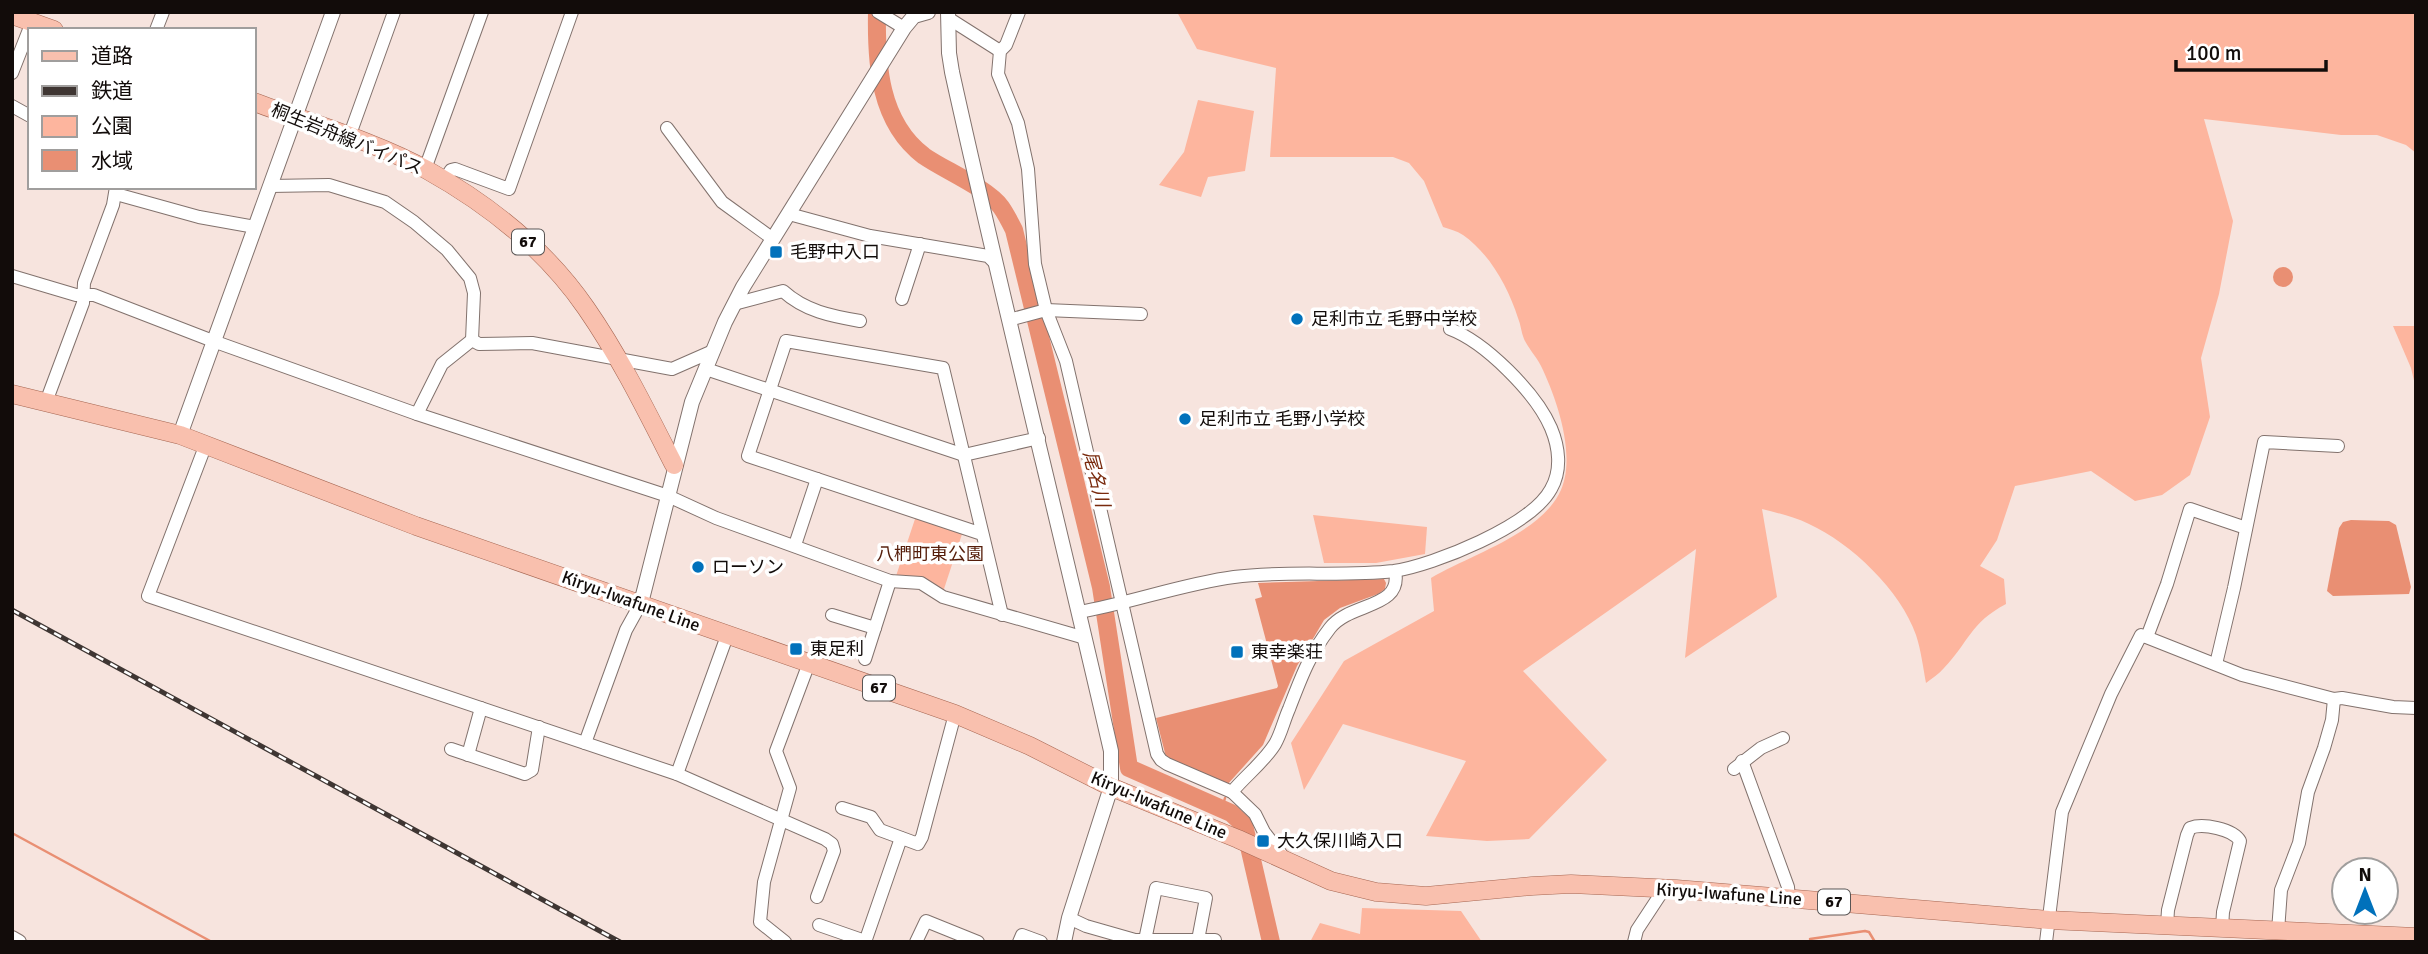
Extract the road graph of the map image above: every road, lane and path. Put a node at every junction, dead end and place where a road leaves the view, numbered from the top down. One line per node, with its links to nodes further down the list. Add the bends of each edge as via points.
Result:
1 (333, 12): 20 (street)
2 (394, 12): 22 (street)
3 (482, 12): 23 (street)
4 (572, 12): 24 (street, via 509,189 455,169)
5 (878, 12): 13 (street)
6 (928, 12): 13 (street, via 914,16)
7 (1020, 12): 15 (street)
8 (944, 14): 15 (street); 31 (street, via 952,72)
9 (12, 15): 10 (main road)
10 (32, 22): 11 (street); 12 (main road)
11 (30, 28)
12 (48, 28)
13 (904, 28): 27 (street)
14 (28, 32): 16 (street)
15 (1000, 51): 36 (street, via 998,74 1018,123 1028,169 1035,264)
16 (12, 73)
17 (256, 103): 20 (main road, 桐生岩舟線バイパス / 67)
18 (12, 106): 19 (street)
19 (28, 115)
20 (294, 117): 22 (main road, 桐生岩舟線バイパス / 67); 25 (street)
21 (667, 128): 29 (street, via 722,202)
22 (349, 137): 23 (main road, 桐生岩舟線バイパス / 67)
23 (425, 169): 24 (main road, 桐生岩舟線バイパス / 67)
24 (444, 181): 44 (main road, 桐生岩舟線バイパス / 67, via 509,225 541,254 585,306)
25 (270, 186): 28 (street); 41 (street, via 329,185 385,202 414,222 447,250 470,278 474,293)
26 (116, 191): 28 (street, via 199,217); 33 (street, via 84,283)
27 (789, 214): 29 (street); 30 (street)
28 (255, 227): 42 (street)
29 (773, 239): 35 (street)
30 (920, 244): 31 (street, via 988,256); 34 (street)
31 (995, 263): 38 (street)
32 (12, 276): 33 (street)
33 (84, 295): 42 (street); 48 (street)
34 (902, 299)
35 (734, 304): 39 (street, via 783,291 795,302 824,314); 43 (street)
36 (1044, 311): 37 (street); 38 (street); 64 (street, via 1066,361)
37 (1142, 314)
38 (1015, 318): 51 (street)
39 (860, 321)
40 (1450, 329): 61 (street, via 1475,341 1536,402 1557,447 1556,480 1541,503 1506,529 1429,562)
41 (472, 340): 44 (street, via 479,344 532,343); 49 (street, via 442,364)
42 (214, 341): 49 (street); 50 (street)
43 (713, 351): 44 (street, via 672,369); 45 (street)
44 (618, 359): 55 (main road, 桐生岩舟線バイパス / 67)
45 (706, 369): 46 (street); 55 (street)
46 (769, 391): 54 (street); 54 (street, via 786,341 943,368); 56 (street, via 748,456)
47 (12, 394): 48 (main road, Kiryu-Iwafune Line / 67)
48 (46, 402): 50 (main road, Kiryu-Iwafune Line / 67)
49 (417, 414): 57 (street)
50 (180, 435): 52 (main road, Kiryu-Iwafune Line / 67)
51 (1039, 438): 54 (street); 65 (street)
52 (205, 444): 63 (main road, Kiryu-Iwafune Line / 67, via 416,526); 76 (street, via 148,596)
53 (2338, 446): 58 (street, via 2264,442)
54 (964, 455): 59 (street)
55 (674, 465): 57 (street)
56 (817, 479): 59 (street); 60 (street)
57 (668, 496): 60 (street); 63 (street)
58 (2246, 528): 70 (street, via 2190,509); 74 (street)
59 (982, 534): 67 (street)
60 (795, 545): 62 (street)
61 (1395, 571): 64 (street, via 1244,576); 86 (street, via 1394,590 1385,599 1347,612 1332,625 1308,658 1275,744)
62 (890, 581): 67 (street, via 921,583 943,597); 68 (street)
63 (641, 603): 69 (main road, Kiryu-Iwafune Line / 67); 81 (street, via 626,630)
64 (1116, 603): 65 (street); 86 (street, via 1157,754 1161,760)
65 (1086, 611): 71 (street)
66 (832, 615): 68 (street)
67 (1002, 615): 71 (street)
68 (875, 628): 72 (street)
69 (727, 636): 73 (main road, Kiryu-Iwafune Line / 67); 84 (street)
70 (2147, 637): 74 (street); 95 (street, via 2141,635 2111,694 2062,812)
71 (1085, 638): 85 (street, via 1111,751)
72 (865, 659)
73 (810, 663): 78 (main road, Kiryu-Iwafune Line / 67); 88 (street, via 776,751 790,788)
74 (2216, 664): 75 (street)
75 (2334, 699): 77 (street); 99 (street, via 2299,843 2281,890)
76 (481, 708): 79 (street); 83 (street)
77 (2416, 708)
78 (955, 714): 85 (main road, Kiryu-Iwafune Line / 67); 89 (street, via 922,837 918,844)
79 (539, 727): 81 (street); 83 (street, via 532,770 525,774)
80 (1783, 738): 93 (street, via 1738,765)
81 (585, 743): 84 (street)
82 (451, 749): 83 (street)
83 (468, 755)
84 (677, 774): 88 (street)
85 (1111, 787): 90 (main road, Kiryu-Iwafune Line / 67); 94 (street)
86 (1233, 792): 90 (street, via 1255,814)
87 (842, 808): 89 (street, via 871,817 880,830)
88 (781, 821): 92 (street, via 832,844 834,851); 110 (street, via 764,883 760,922)
89 (901, 838): 108 (street)
90 (1288, 862): 91 (main road, Kiryu-Iwafune Line / 67, via 1331,881 1404,896 1571,884)
91 (1664, 889): 93 (main road, Kiryu-Iwafune Line / 67); 116 (street, via 1640,924)
92 (817, 897)
93 (1789, 899): 95 (main road, Kiryu-Iwafune Line / 67)
94 (1069, 918): 104 (street); 115 (street)
95 (2049, 920): 97 (main road, Kiryu-Iwafune Line / 67); 117 (street)
96 (819, 925): 108 (street)
97 (2167, 926): 98 (street, via 2187,835 2190,828 2200,825 2234,834 2240,841); 100 (main road, Kiryu-Iwafune Line / 67)
98 (2222, 928): 99 (main road, Kiryu-Iwafune Line / 67); 100 (main road, Kiryu-Iwafune Line / 67)
99 (2278, 931): 101 (main road, Kiryu-Iwafune Line / 67)
100 (2202, 934)
101 (2299, 937): 102 (main road, Kiryu-Iwafune Line / 67)
102 (2416, 937)
103 (12, 938): 109 (street)
104 (1125, 940): 105 (street)
105 (1145, 940): 106 (street); 106 (street, via 1156,888 1206,898)
106 (1198, 940): 107 (street)
107 (1215, 940)
108 (865, 941)
109 (19, 942)
110 (785, 942)
111 (916, 942): 112 (street, via 926,920)
112 (978, 942)
113 (1019, 942): 114 (street, via 1022,935)
114 (1041, 942)
115 (1065, 942)
116 (1634, 942)
117 (2046, 942)

